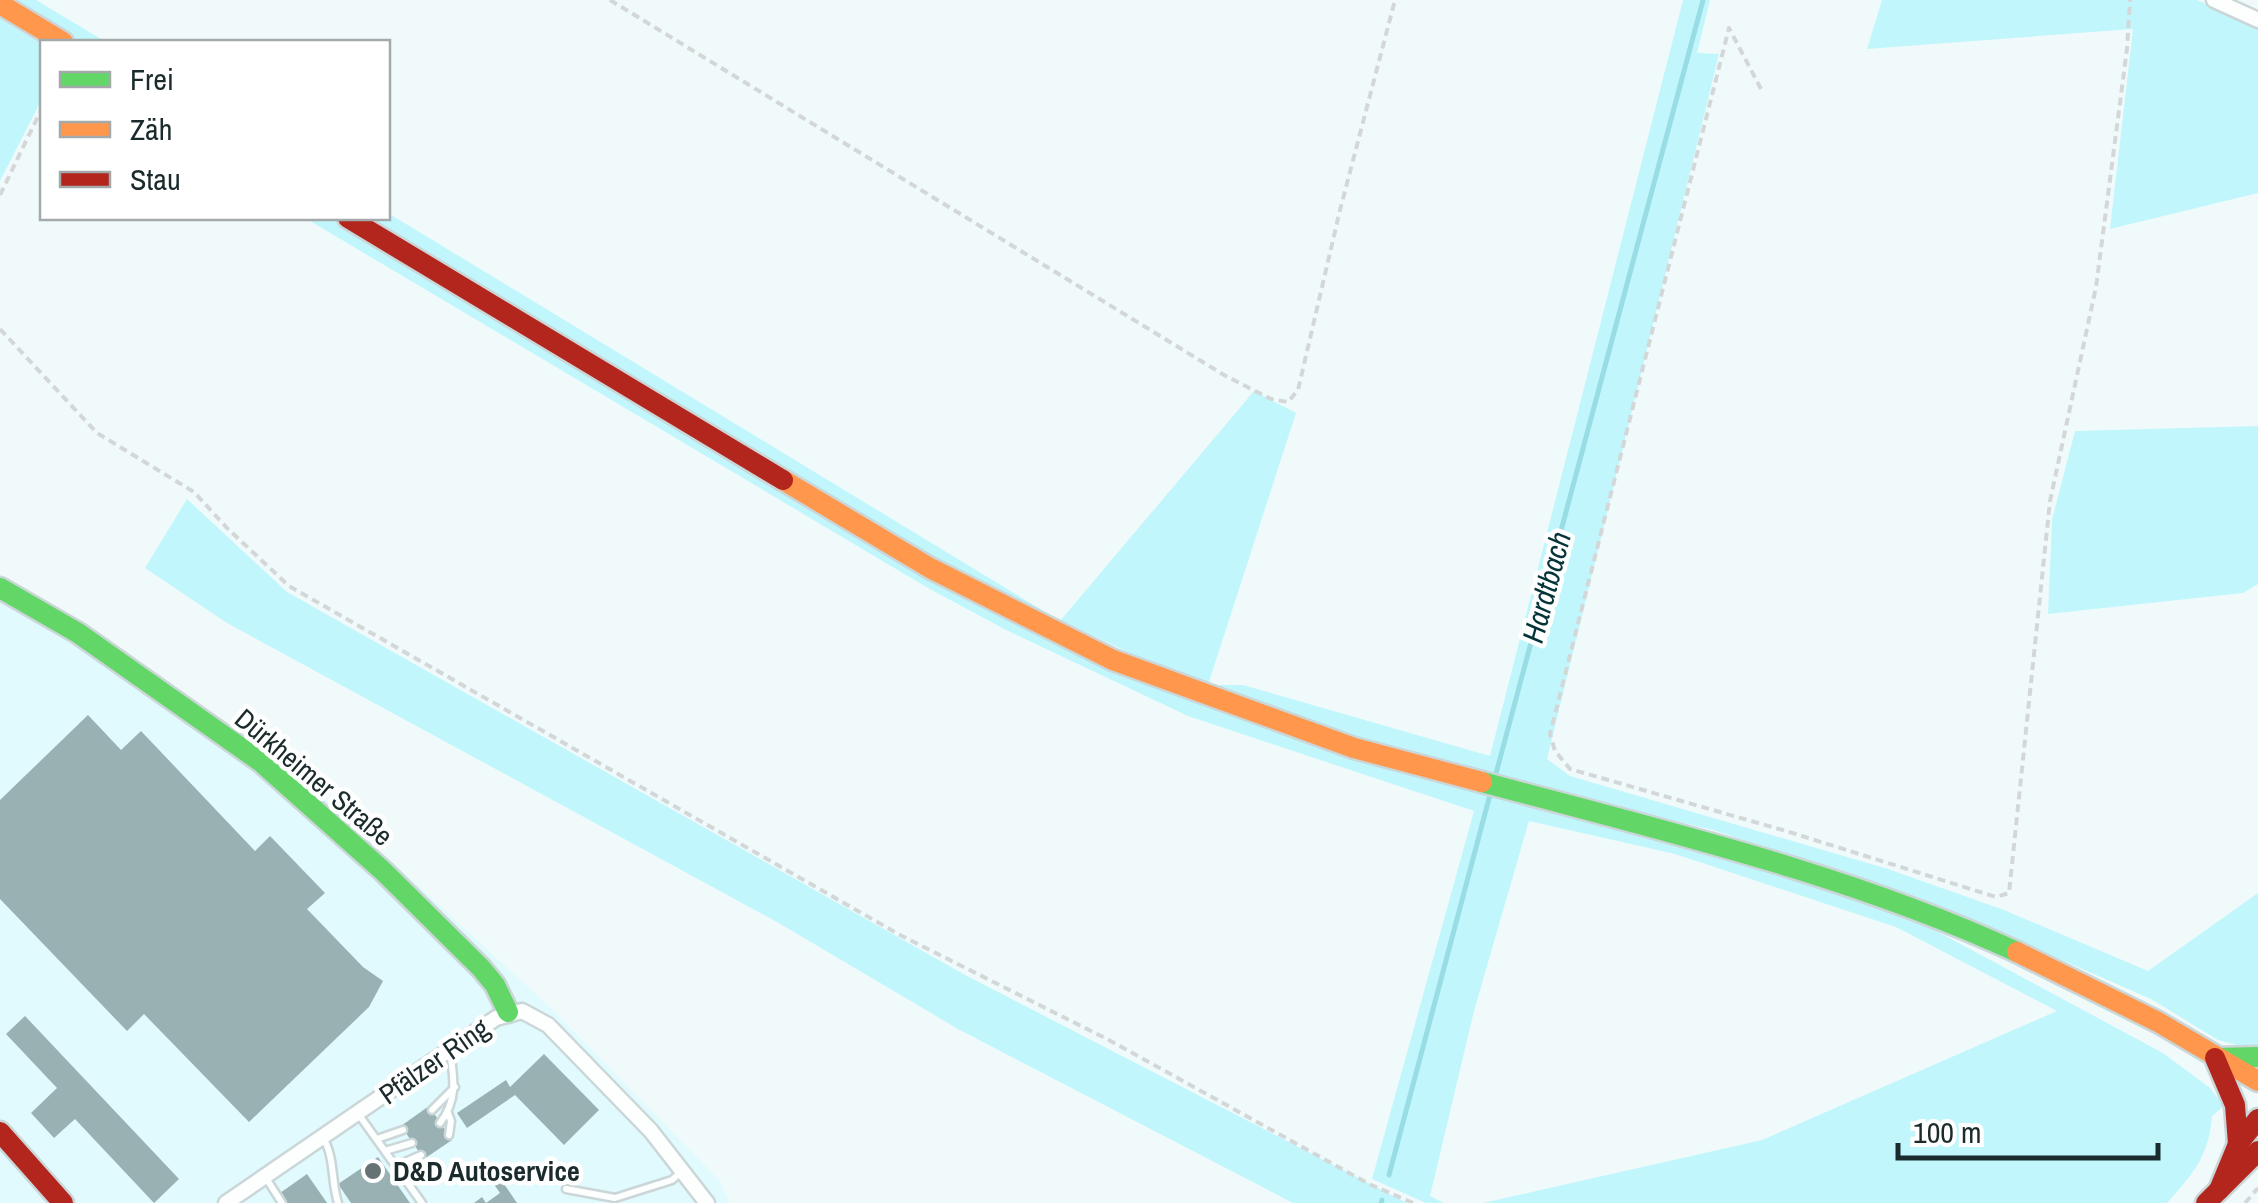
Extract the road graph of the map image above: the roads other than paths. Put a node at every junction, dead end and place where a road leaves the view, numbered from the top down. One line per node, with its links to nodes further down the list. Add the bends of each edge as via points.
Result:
1 (2214, 0): 3 (street)
2 (1, 4): 4 (main road)
3 (2258, 20)
4 (59, 40)
5 (351, 220): 10 (main road, via 930,568 1113,660 1354,748 1744,854 1932,918 2082,983)
6 (0, 588): 7 (main road, Dürkheimer Straße, via 78,633 262,762 482,968)
7 (508, 1012): 8 (street, Pfälzer Ring); 28 (street, Pfälzer Ring, via 548,1024)
8 (449, 1050): 12 (lane); 15 (street, Pfälzer Ring)
9 (2258, 1057): 10 (main road)
10 (2215, 1058): 11 (main road); 25 (main road)
11 (2258, 1081)
12 (455, 1086): 13 (lane); 14 (lane)
13 (432, 1110)
14 (448, 1112): 17 (lane); 20 (lane)
15 (358, 1114): 21 (street, Pfälzer Ring); 22 (lane)
16 (2258, 1119): 25 (main road)
17 (440, 1123)
18 (404, 1130): 22 (lane)
19 (0, 1132): 32 (main road)
20 (449, 1135)
21 (324, 1138): 29 (street, Pfälzer Ring); 35 (lane)
22 (376, 1139): 24 (lane)
23 (412, 1142): 24 (lane)
24 (385, 1150): 27 (lane)
25 (2252, 1152): 31 (main road)
26 (421, 1155): 27 (lane)
27 (398, 1165): 36 (lane)
28 (682, 1171): 30 (lane, via 615,1198); 37 (street, Pfälzer Ring)
29 (265, 1177): 33 (street, Pfälzer Ring); 34 (lane)
30 (566, 1189)
31 (2213, 1196)
32 (62, 1203)
33 (226, 1203)
34 (282, 1203)
35 (338, 1203)
36 (422, 1203)
37 (707, 1203)

